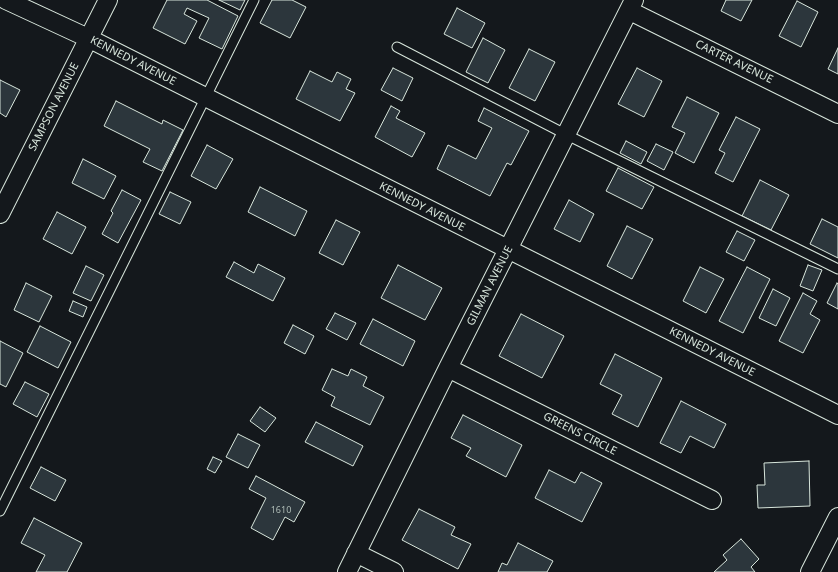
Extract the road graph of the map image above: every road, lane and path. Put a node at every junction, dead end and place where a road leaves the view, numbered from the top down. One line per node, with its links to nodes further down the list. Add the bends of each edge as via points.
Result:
1 (6, 0): 5 (street, KENNEDY AVENUE)
2 (108, 0): 5 (street, SAMPSON AVENUE)
3 (254, 0): 7 (lane)
4 (632, 5): 8 (street, CARTER AVENUE); 9 (street, GILMAN AVENUE)
5 (88, 38): 7 (street, KENNEDY AVENUE); 10 (street, SAMPSON AVENUE)
6 (397, 47): 9 (lane)
7 (206, 97): 11 (street, KENNEDY AVENUE); 16 (lane)
8 (838, 114)
9 (567, 135): 11 (street, GILMAN AVENUE); 12 (lane)
10 (0, 214)
11 (508, 250): 13 (street, GILMAN AVENUE); 14 (street, KENNEDY AVENUE)
12 (838, 269)
13 (448, 368): 15 (street, GREENS CIRCLE); 18 (street, GILMAN AVENUE)
14 (838, 415)
15 (712, 500)
16 (0, 511)
17 (838, 517): 19 (street)
18 (356, 553): 20 (street, GILMAN AVENUE); 21 (street)
19 (815, 570)
20 (347, 572)
21 (394, 572)

